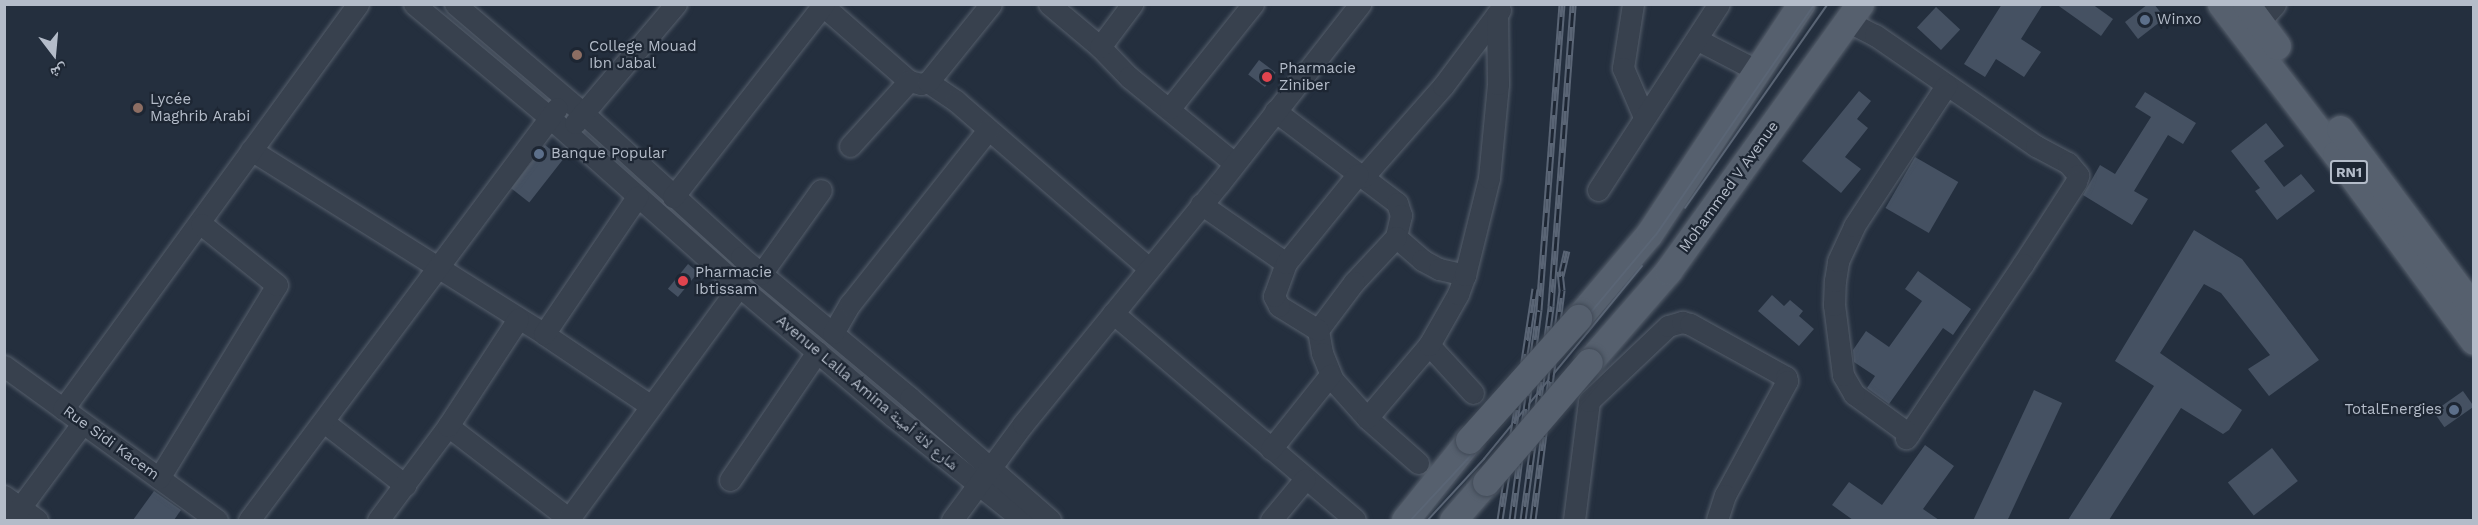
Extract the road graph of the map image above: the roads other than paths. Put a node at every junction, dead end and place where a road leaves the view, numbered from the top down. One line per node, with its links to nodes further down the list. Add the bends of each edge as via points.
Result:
1 (358, 4): 32 (street)
2 (414, 4): 27 (street, Avenue Lalla Amina شارع لالة أمينة)
3 (454, 4): 23 (street, Avenue Lalla Amina شارع لالة أمينة)
4 (676, 4): 26 (street)
5 (991, 4): 21 (street)
6 (1049, 4): 19 (street)
7 (1132, 4): 19 (street)
8 (1253, 4): 24 (street)
9 (1360, 4): 25 (street)
10 (1633, 4): 28 (street, via 1623,68)
11 (1719, 4): 18 (street)
12 (1801, 4): 20 (main road)
13 (2221, 4): 54 (main road, RN1)
14 (822, 5): 21 (street); 38 (street)
15 (1500, 9): 34 (street, via 1443,86); 46 (street, via 1489,178)
16 (2260, 10): 48 (main road, RN1)
17 (1853, 13): 22 (street, via 1875,35); 85 (main road, Mohammed V Avenue, bridge, via 1668,271)
18 (1698, 40): 20 (street); 28 (street)
19 (1100, 47): 24 (street, via 1129,77)
20 (1756, 70): 84 (main road, bridge, via 1649,234 1469,440)
21 (919, 81): 29 (street, via 956,101); 31 (street)
22 (1946, 86): 22 (street, via 2068,163 2078,177 1907,436 1854,394 1846,382 1837,339 1834,282 1838,261 1854,226)
23 (564, 98): 26 (street, Avenue Lalla Amina شارع لالة أمينة); 27 (street)
24 (1170, 108): 33 (street)
25 (1275, 111): 33 (street); 34 (street)
26 (583, 113): 30 (street); 38 (street, Avenue Lalla Amina شارع لالة أمينة)
27 (549, 117): 30 (street, Avenue Lalla Amina شارع لالة أمينة); 43 (street)
28 (1644, 117): 36 (street)
29 (988, 130): 44 (street); 52 (street, via 850,304)
30 (566, 132): 37 (street, Avenue Lalla Amina شارع لالة أمينة)
31 (850, 146)
32 (251, 150): 40 (street); 43 (street)
33 (1234, 163): 39 (street)
34 (1361, 176): 41 (street, via 1390,196 1401,210); 42 (street)
35 (821, 190): 45 (street)
36 (1598, 190)
37 (637, 197): 47 (street, Avenue Lalla Amina شارع لالة أمينة); 53 (street)
38 (673, 197): 45 (street, Avenue Lalla Amina شارع لالة أمينة)
39 (1201, 204): 42 (street); 44 (street)
40 (201, 224): 61 (street); 69 (street, via 277,285)
41 (1396, 237): 46 (street, via 1430,266); 51 (street, via 1354,282)
42 (1287, 263): 51 (street, via 1274,300)
43 (437, 267): 50 (street); 63 (street)
44 (1149, 268): 49 (street)
45 (761, 274): 52 (street, Avenue Lalla Amina شارع لالة أمينة)
46 (1465, 275): 55 (street)
47 (738, 286): 56 (street, Avenue Lalla Amina شارع لالة أمينة); 60 (street)
48 (2474, 309)
49 (1113, 313): 66 (street); 68 (street, via 1023,424)
50 (518, 319): 53 (street); 65 (street)
51 (1318, 330): 58 (street)
52 (833, 333): 68 (street, Avenue Lalla Amina شارع لالة أمينة)
53 (544, 334): 60 (street)
54 (2474, 341)
55 (1429, 345): 59 (street); 62 (street)
56 (817, 352): 71 (street); 73 (street, Avenue Lalla Amina شارع لالة أمينة)
57 (4, 366): 61 (street, Rue Sidi Kacem)
58 (1330, 375): 62 (street); 66 (street)
59 (1473, 393)
60 (651, 406): 78 (street)
61 (63, 409): 64 (street, Rue Sidi Kacem)
62 (1367, 418): 67 (street)
63 (324, 422): 72 (street); 76 (street)
64 (82, 424): 69 (street, Rue Sidi Kacem); 74 (street)
65 (448, 426): 72 (street); 78 (street)
66 (1271, 449): 70 (street)
67 (1418, 464)
68 (992, 469): 73 (street); 81 (street, Avenue Lalla Amina شارع لالة أمينة)
69 (159, 478): 75 (street, Rue Sidi Kacem)
70 (1305, 478): 82 (street); 83 (street)
71 (730, 480)
72 (405, 485): 77 (street)
73 (977, 485): 79 (street); 80 (street, Avenue Lalla Amina شارع لالة أمينة)
74 (18, 511)
75 (217, 520)
76 (249, 520)
77 (378, 520)
78 (569, 520)
79 (952, 520)
80 (1023, 520)
81 (1050, 520)
82 (1271, 520)
83 (1355, 520)
84 (1405, 520)
85 (1453, 520)
86 (1574, 520): 87 (street, via 1588,402 1668,327 1682,322 1786,377 1725,495)
87 (1717, 520)

